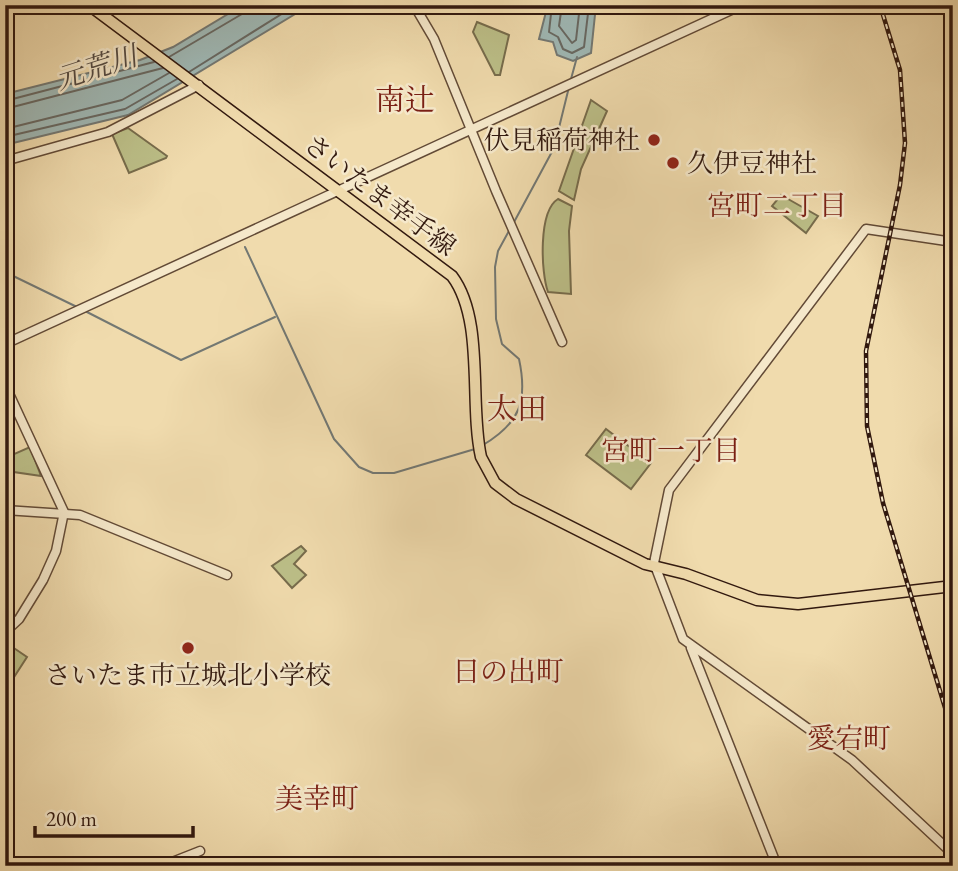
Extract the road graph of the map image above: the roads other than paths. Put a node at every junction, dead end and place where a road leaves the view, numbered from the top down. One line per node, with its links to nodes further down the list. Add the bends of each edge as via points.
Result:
1 (89, 5): 4 (main road, さいたま幸手線)
2 (415, 5): 5 (street)
3 (741, 5): 5 (street)
4 (197, 83): 6 (street, via 108,132); 7 (main road, さいたま幸手線)
5 (471, 130): 7 (street); 9 (street)
6 (5, 162)
7 (338, 191): 10 (street); 14 (main road, さいたま幸手線, via 456,281 469,323 479,446 495,482 516,499)
8 (953, 242): 14 (street, via 866,229 669,490)
9 (562, 342)
10 (5, 344)
11 (5, 385): 13 (street)
12 (5, 510): 13 (street)
13 (64, 512): 15 (street, via 80,514); 17 (street, via 56,551 43,579 19,620)
14 (654, 567): 16 (main road, さいたま幸手線, via 757,600 784,604); 18 (street, via 677,629)
15 (227, 575)
16 (953, 586)
17 (5, 632)
18 (690, 646): 20 (street, via 852,760); 22 (street)
19 (200, 850): 21 (street)
20 (953, 854)
21 (162, 866)
22 (777, 866)

